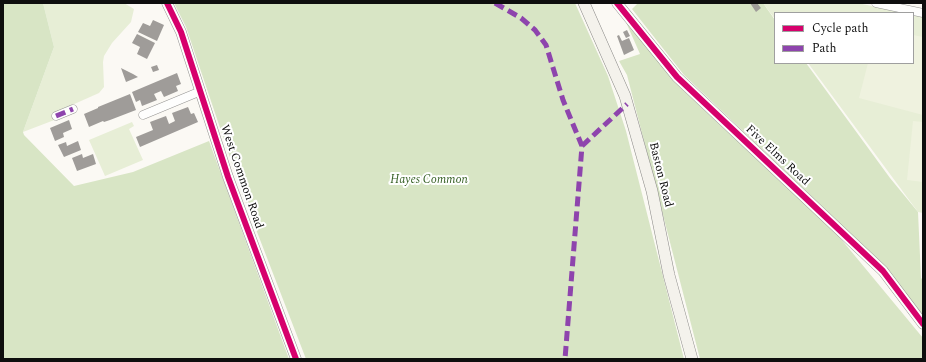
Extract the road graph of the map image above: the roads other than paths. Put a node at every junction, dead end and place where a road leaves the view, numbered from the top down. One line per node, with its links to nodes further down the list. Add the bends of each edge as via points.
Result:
1 (167, 3): 6 (street, West Common Road, via 181,32)
2 (584, 3): 12 (main road, Baston Road, via 625,96 652,191)
3 (617, 3): 10 (street, Five Elms Road, via 677,77 883,271)
4 (876, 3): 5 (street)
5 (923, 13)
6 (201, 91): 8 (street); 11 (street, West Common Road, via 228,177)
7 (73, 109): 9 (street)
8 (143, 115)
9 (56, 116)
10 (923, 324)
11 (296, 359)
12 (692, 359)

